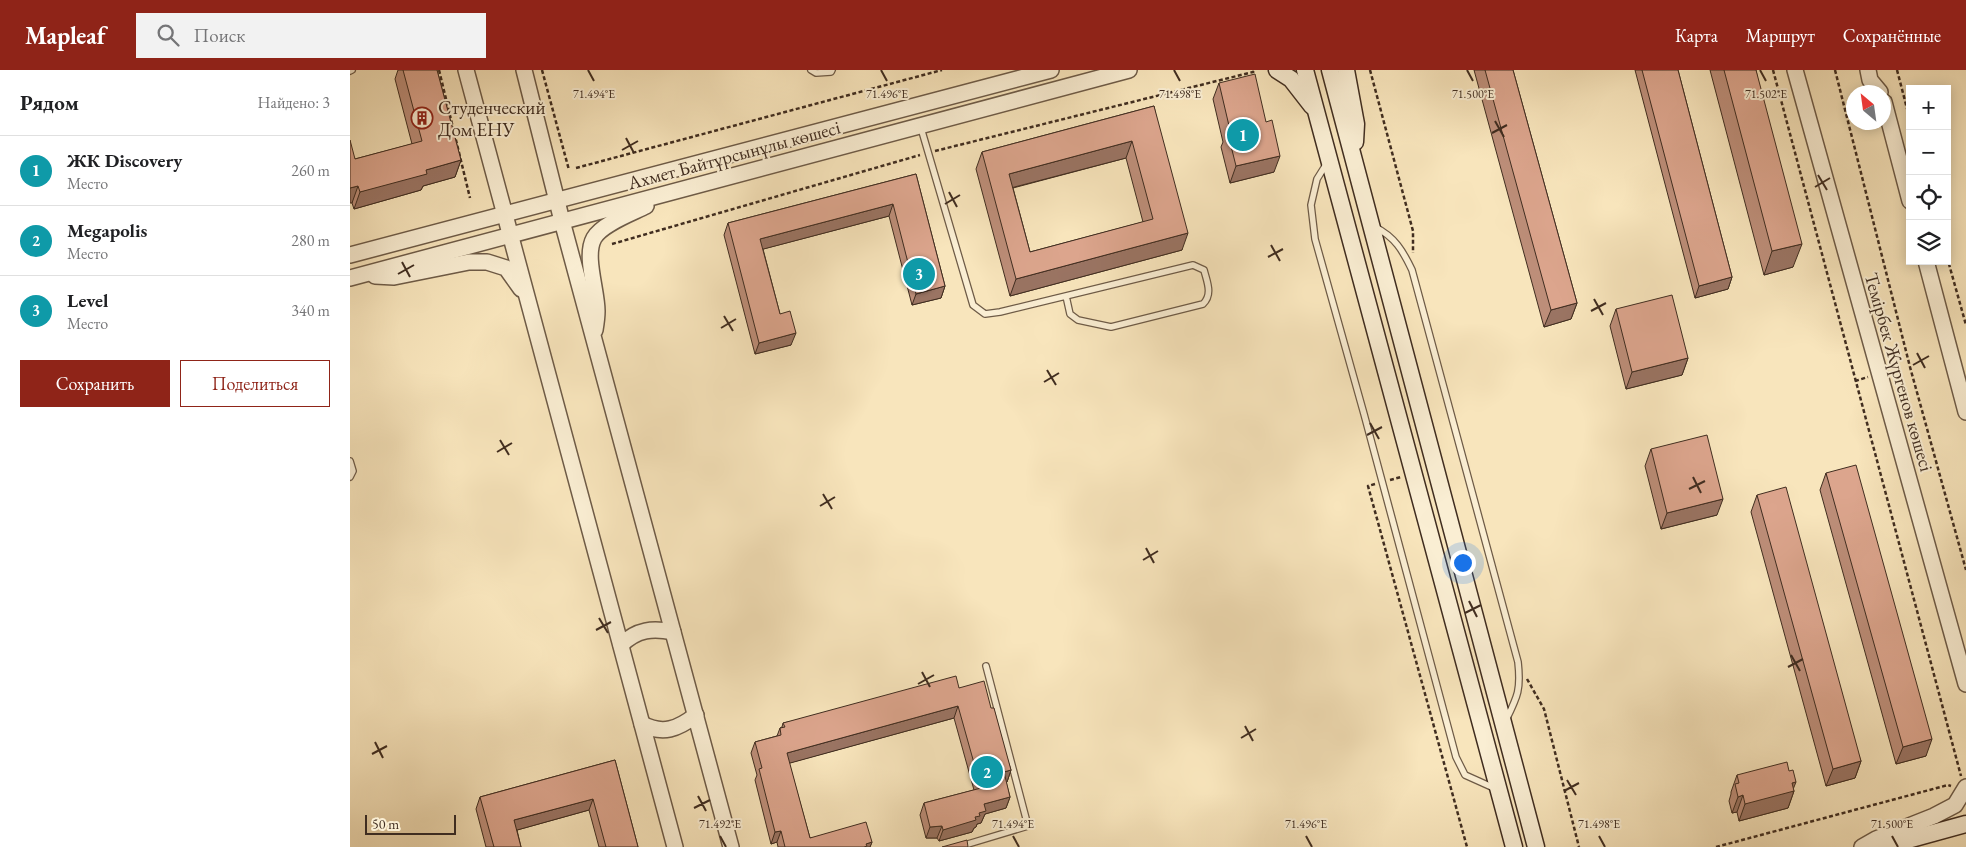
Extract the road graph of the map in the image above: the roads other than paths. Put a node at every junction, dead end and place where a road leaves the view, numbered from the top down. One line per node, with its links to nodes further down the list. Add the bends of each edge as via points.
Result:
1 (466, 70): 26 (street)
2 (524, 70): 25 (street)
3 (810, 70): 4 (lane, via 816,73)
4 (832, 70)
5 (1051, 70): 25 (street, Ахмет Байтұрсынұлы көшесі)
6 (1128, 70): 19 (street, Ахмет Байтұрсынұлы көшесі)
7 (1278, 70): 18 (main road, via 1291,79)
8 (1305, 70): 18 (main road)
9 (1330, 70): 22 (main road)
10 (1346, 70): 22 (main road, via 1356,124)
11 (1795, 70): 17 (street, Темірбек Жүргенов көшесі)
12 (1806, 70): 17 (street)
13 (1868, 70): 15 (street)
14 (1875, 70): 16 (street)
15 (1874, 85)
16 (1878, 85)
17 (1805, 107): 42 (street, Темірбек Жүргенов көшесі)
18 (1317, 112): 21 (main road)
19 (920, 126): 24 (street, Ахмет Байтұрсынұлы көшесі); 33 (lane, via 973,305 985,314)
20 (1891, 129): 23 (street)
21 (1329, 159): 47 (main road); 47 (lane, via 1317,179 1311,205 1315,239 1456,757 1465,775)
22 (1354, 162): 28 (main road)
23 (1906, 186)
24 (679, 190): 27 (street, Ахмет Байтұрсынұлы көшесі); 35 (street, via 625,216 594,238 590,250 597,311)
25 (558, 201): 26 (street, Ахмет Байтұрсынұлы көшесі); 27 (street)
26 (506, 215): 29 (street); 30 (street, Ахмет Байтұрсынұлы көшесі)
27 (562, 221): 29 (street, Ахмет Байтұрсынұлы көшесі); 35 (street)
28 (1371, 226): 45 (main road); 45 (lane, via 1387,233 1403,250 1412,270 1518,662 1520,681 1517,697)
29 (510, 235): 32 (street, Ахмет Байтұрсынұлы көшесі); 34 (street)
30 (350, 256)
31 (1927, 265): 36 (street)
32 (354, 277): 34 (street, via 394,277 469,262 487,262 506,268)
33 (1066, 296): 33 (lane, via 1193,265 1204,270 1209,291 1208,300 1203,304 1111,327 1078,320 1070,314)
34 (527, 297): 40 (street)
35 (594, 340): 39 (street)
36 (1966, 412)
37 (350, 462): 38 (lane, via 353,471)
38 (350, 477)
39 (673, 632): 40 (street, via 647,630 628,638); 43 (street)
40 (621, 645): 44 (street)
41 (986, 666): 53 (lane, via 1028,826)
42 (1966, 684)
43 (696, 715): 44 (street, via 676,728 662,731); 52 (street)
44 (642, 724): 51 (street)
45 (1504, 724): 50 (main road)
46 (1965, 789): 56 (street, via 1955,805)
47 (1498, 790): 49 (main road)
48 (1966, 824): 57 (main road)
49 (1509, 830): 54 (main road); 55 (main road)
50 (1537, 845)
51 (675, 847)
52 (731, 847)
53 (958, 847)
54 (1507, 847)
55 (1514, 847)
56 (1862, 847)
57 (1882, 847)

